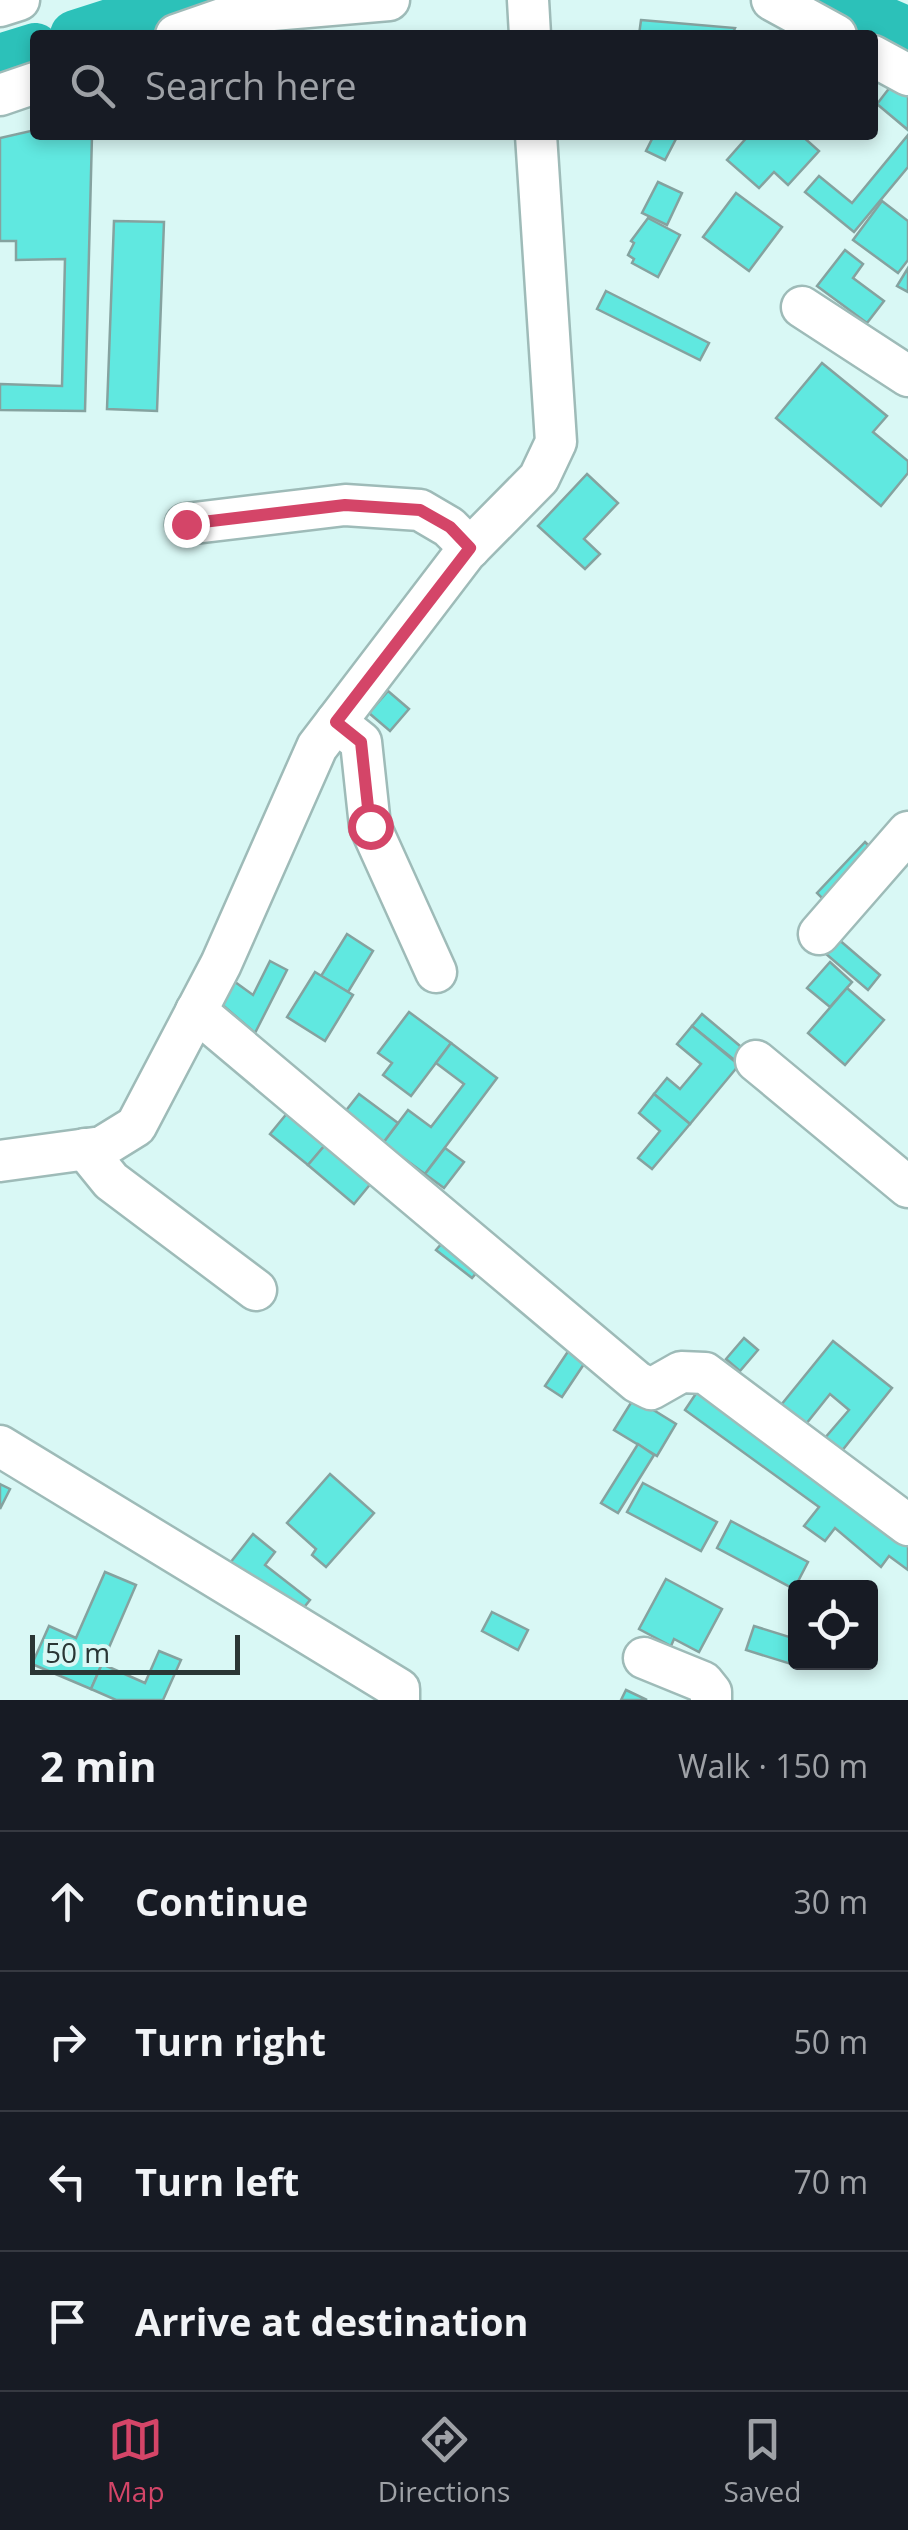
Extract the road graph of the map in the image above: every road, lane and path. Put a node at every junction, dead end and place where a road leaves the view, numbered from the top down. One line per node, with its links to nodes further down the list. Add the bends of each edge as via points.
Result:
1 (19, 0): 5 (lane)
2 (388, 0): 6 (lane, via 239,14)
3 (528, 0): 7 (lane)
4 (772, 0): 8 (lane)
5 (0, 6)
6 (191, 30)
7 (530, 30)
8 (827, 30)
9 (878, 59): 10 (lane)
10 (908, 75)
11 (30, 85): 12 (lane)
12 (0, 95)
13 (536, 140): 17 (lane, via 556,442 539,478)
14 (802, 306): 15 (lane)
15 (908, 376)
16 (186, 524): 17 (lane, via 345,505 420,510)
17 (470, 548): 18 (lane)
18 (336, 722): 21 (lane, via 361,742 370,826); 22 (lane, via 317,747)
19 (908, 832): 20 (lane)
20 (819, 934)
21 (436, 972)
22 (196, 1012): 24 (lane, via 136,1126); 29 (lane, via 636,1382 652,1389 681,1372 706,1373)
23 (756, 1062): 26 (lane)
24 (86, 1149): 25 (lane); 27 (lane, via 111,1182)
25 (8, 1156)
26 (908, 1187)
27 (256, 1290)
28 (0, 1446): 31 (lane, via 399,1689)
29 (908, 1526)
30 (644, 1658): 32 (lane, via 704,1682)
31 (398, 1700)
32 (710, 1700)

